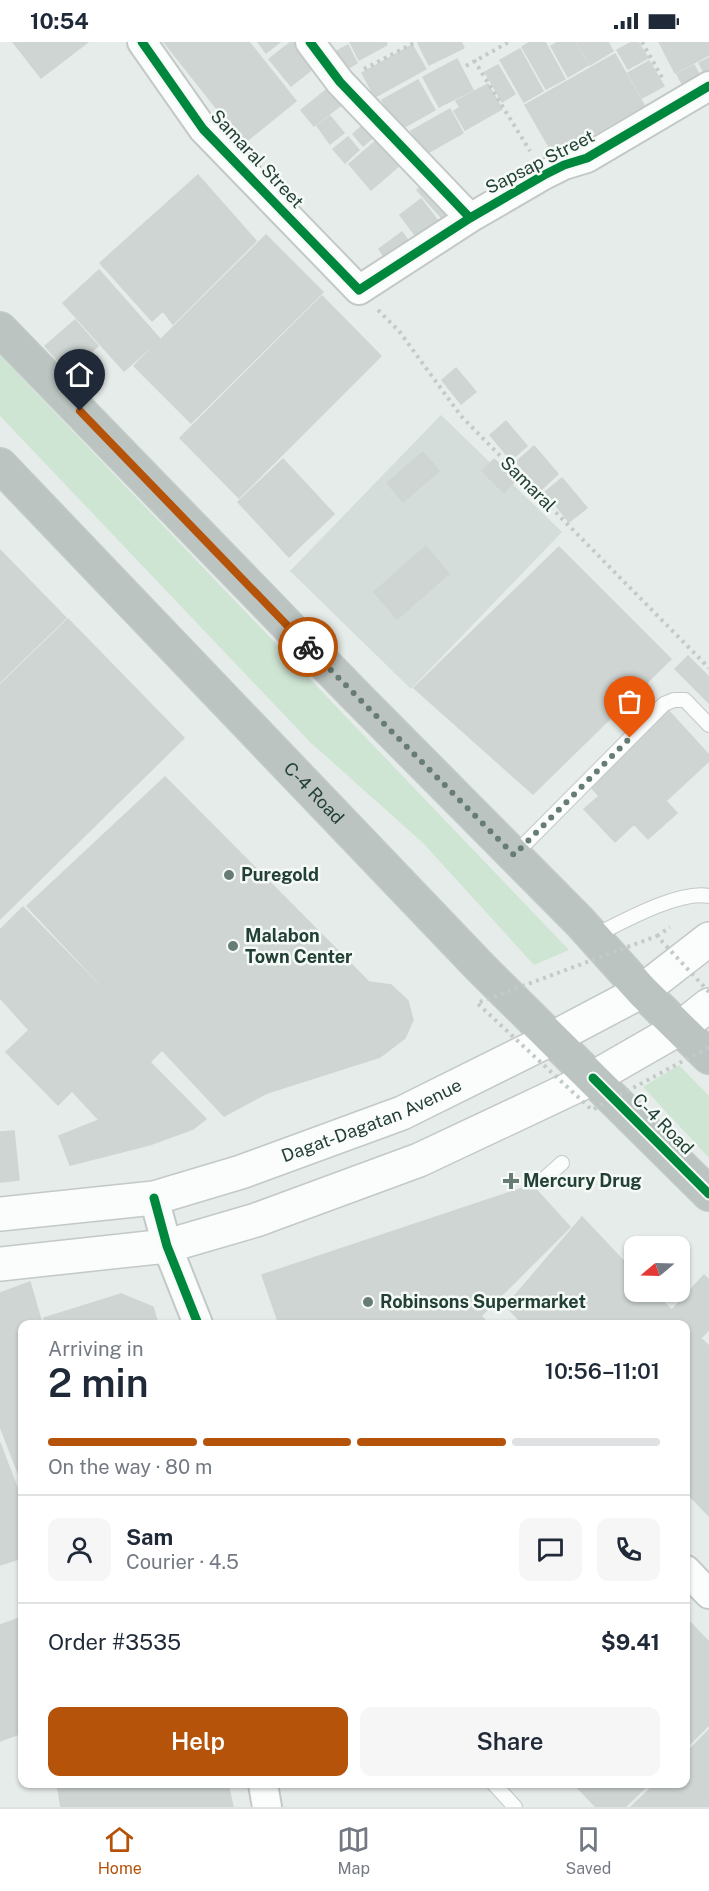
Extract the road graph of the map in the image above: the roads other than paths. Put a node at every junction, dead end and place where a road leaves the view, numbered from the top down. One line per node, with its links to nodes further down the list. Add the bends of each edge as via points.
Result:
1 (142, 42): 5 (street, Samaral Street, via 203,129)
2 (310, 42): 4 (street, via 340,82)
3 (709, 86): 4 (street, Sapsap Street, via 587,158 544,175)
4 (470, 218): 5 (street, Sapsap Street)
5 (359, 290)
6 (0, 329): 9 (highway)
7 (0, 465): 16 (highway, C-4 Road, via 481,968)
8 (709, 725): 9 (lane, via 685,700 664,704)
9 (514, 855): 11 (highway)
10 (709, 896): 11 (lane, via 699,894 644,910)
11 (593, 937): 13 (highway)
12 (709, 939): 13 (main road, Dagat-Dagatan Avenue)
13 (642, 991): 15 (highway); 16 (main road, Dagat-Dagatan Avenue)
14 (709, 1005): 15 (main road)
15 (680, 1028): 17 (highway); 18 (main road)
16 (553, 1038): 18 (highway, C-4 Road); 22 (main road, Dagat-Dagatan Avenue, via 402,1113 241,1172)
17 (709, 1058)
18 (593, 1078): 21 (highway, C-4 Road); 24 (main road, via 419,1160 256,1220)
19 (562, 1163): 20 (lane)
20 (543, 1180)
21 (709, 1194)
22 (154, 1198): 23 (main road, Dagat-Dagatan Avenue); 24 (street)
23 (0, 1214)
24 (167, 1246): 25 (main road); 26 (street)
25 (0, 1264)
26 (196, 1320)
27 (690, 1574): 28 (street)
28 (709, 1594)
29 (264, 1788): 31 (street)
30 (498, 1788): 32 (lane)
31 (267, 1807)
32 (516, 1807)

